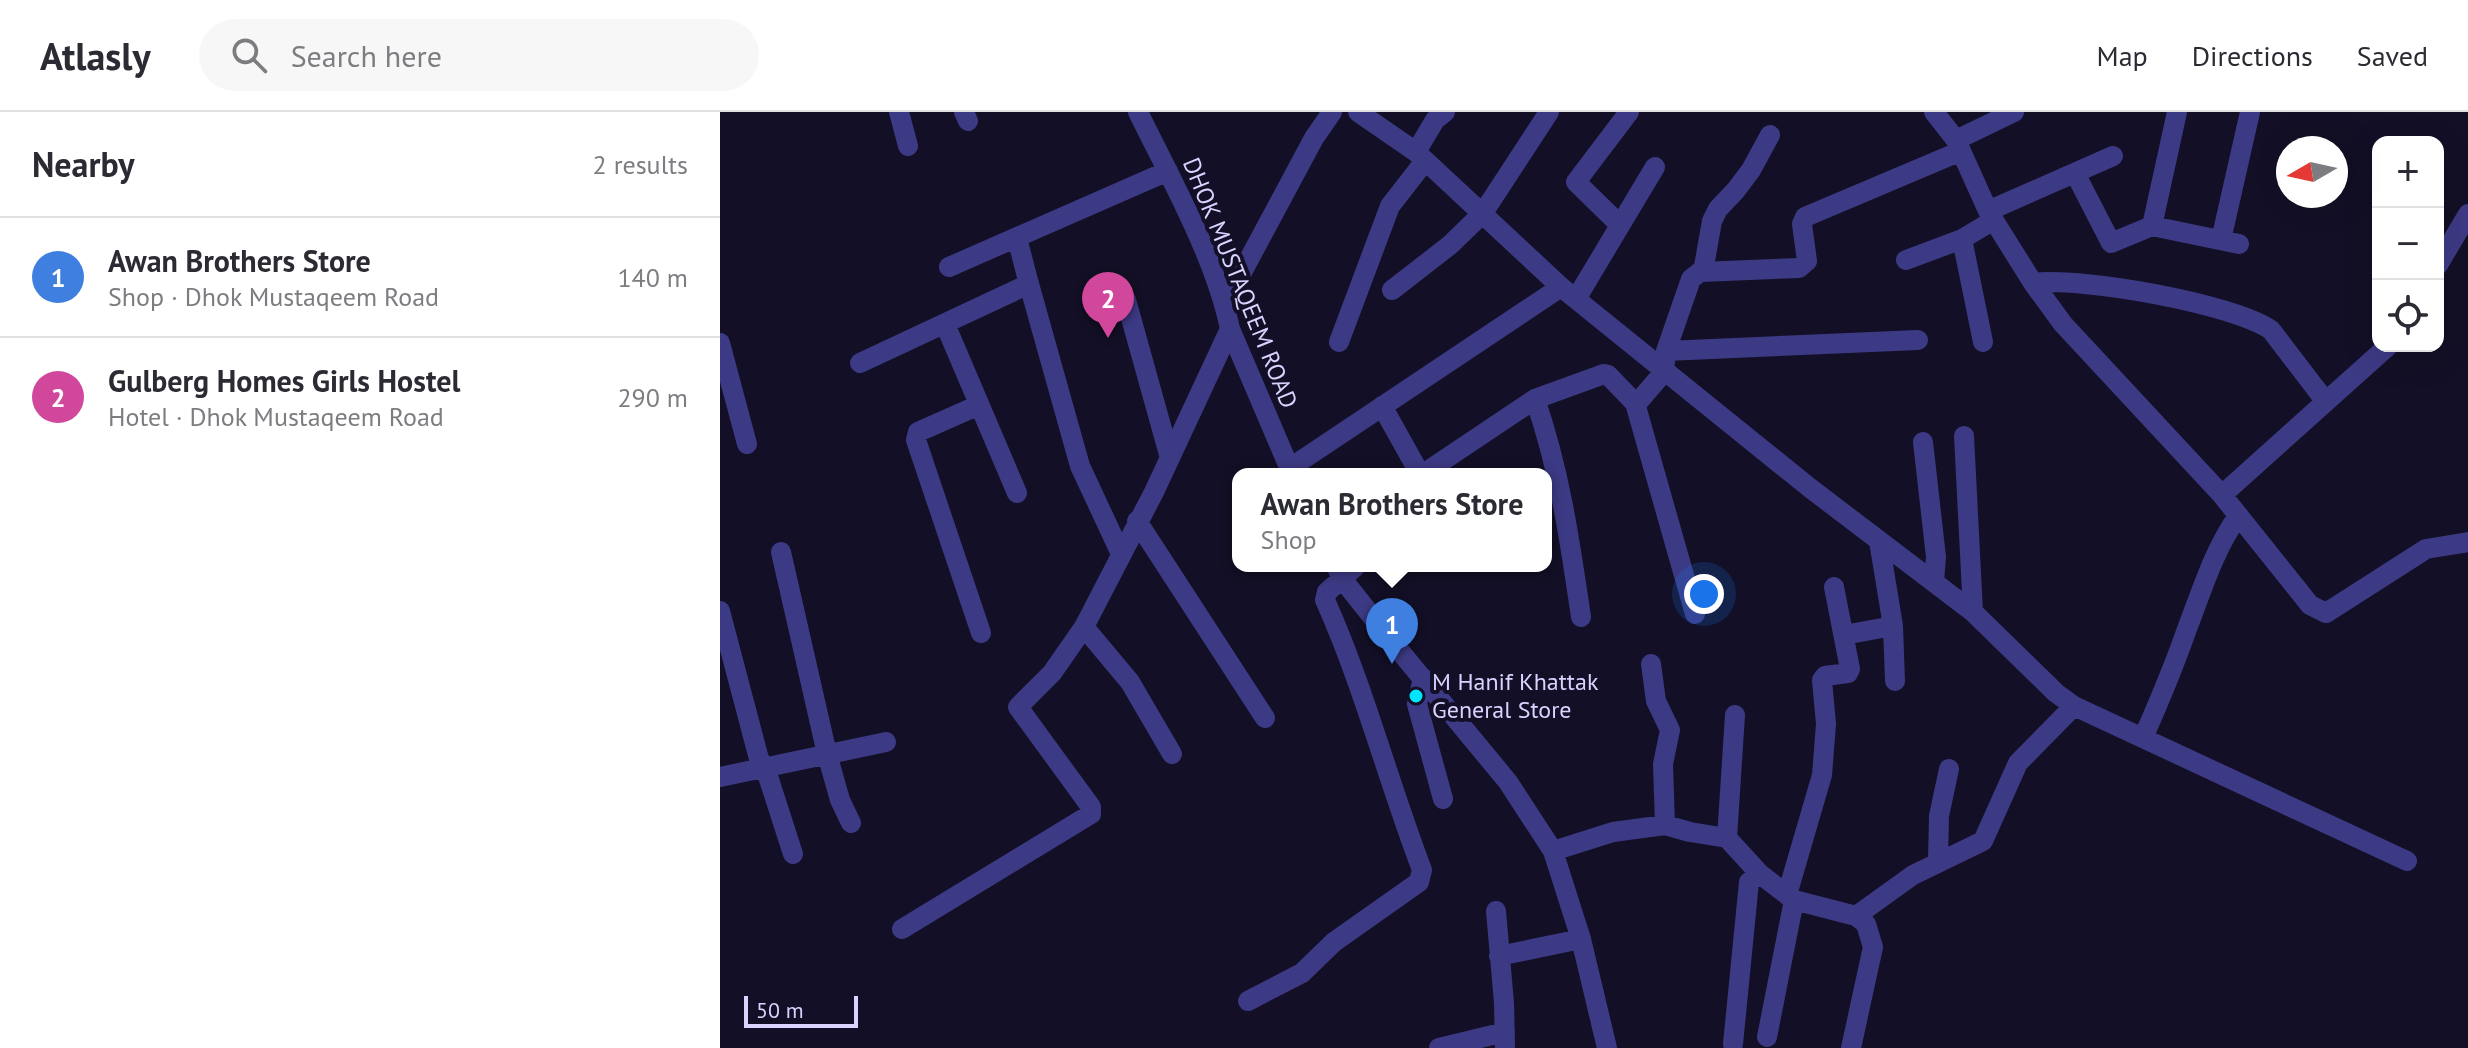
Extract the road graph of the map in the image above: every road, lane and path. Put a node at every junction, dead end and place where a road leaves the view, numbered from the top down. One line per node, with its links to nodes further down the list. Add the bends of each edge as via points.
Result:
1 (899, 112): 14 (street)
2 (1138, 112): 18 (street, DHOK MUSTAQEEM ROAD)
3 (1332, 112): 36 (street)
4 (1358, 112): 16 (street)
5 (1445, 112): 16 (street, via 1435,120)
6 (1549, 112): 20 (street)
7 (1629, 112): 23 (street, via 1576,182)
8 (1934, 112): 13 (street)
9 (2014, 112): 13 (street)
10 (2177, 112): 24 (street)
11 (2250, 112): 24 (street, via 2230,242)
12 (1770, 135): 30 (street, via 1712,221)
13 (1958, 145): 22 (street); 30 (street, via 1805,217 1807,261 1799,268)
14 (908, 146)
15 (2113, 156): 19 (street)
16 (1420, 157): 20 (street); 40 (street, via 1390,206)
17 (1655, 167): 23 (street)
18 (1168, 171): 25 (street); 36 (street, DHOK MUSTAQEEM ROAD)
19 (2075, 173): 22 (street); 24 (street, via 2111,243)
20 (1483, 213): 33 (street); 34 (street)
21 (2468, 214): 27 (street)
22 (1991, 215): 26 (street); 31 (street)
23 (1620, 225): 34 (street)
24 (2152, 226)
25 (1017, 238): 29 (street); 32 (street)
26 (1962, 239): 28 (street); 41 (street)
27 (2444, 255)
28 (1906, 260)
29 (949, 267)
30 (1703, 272): 43 (street, via 1691,279)
31 (2033, 283): 48 (street, via 2135,290 2259,322 2271,330); 61 (street, via 2063,324)
32 (1029, 284): 37 (street); 67 (street, via 1080,466)
33 (1392, 290)
34 (1568, 293): 46 (street); 51 (street)
35 (1126, 300): 55 (street)
36 (1225, 304): 38 (street, DHOK MUSTAQEEM ROAD)
37 (945, 324): 45 (street); 50 (street)
38 (1230, 329): 55 (street); 56 (street, DHOK MUSTAQEEM ROAD)
39 (1918, 340): 43 (street)
40 (1339, 342)
41 (1983, 342)
42 (720, 343): 54 (street)
43 (1666, 351): 46 (street)
44 (2381, 352): 48 (street)
45 (860, 363)
46 (1664, 372): 49 (street); 64 (street)
47 (1535, 399): 49 (street, via 1604,374); 59 (street); 75 (street, via 1566,510)
48 (2326, 402): 61 (street)
49 (1635, 403): 74 (street)
50 (979, 405): 60 (street); 78 (street, via 918,432 916,440)
51 (1382, 406): 57 (street); 58 (street)
52 (1964, 436): 73 (street)
53 (1923, 442): 70 (street)
54 (747, 444)
55 (1170, 458): 63 (street)
56 (1290, 468)
57 (1295, 468)
58 (1418, 468)
59 (1430, 468)
60 (1017, 493)
61 (2222, 495): 62 (street)
62 (2238, 516): 65 (street, via 2310,605 2326,613 2426,549); 86 (street, via 2211,564)
63 (1137, 521): 67 (street); 85 (street)
64 (1879, 541): 70 (street); 76 (street)
65 (2468, 542)
66 (781, 552): 88 (street)
67 (1121, 554): 77 (street)
68 (1344, 572): 108 (street, via 1325,600 1422,876 1302,973)
69 (1346, 572): 81 (street)
70 (1934, 582): 73 (street)
71 (1834, 587): 79 (street)
72 (720, 611): 90 (street)
73 (1973, 612): 83 (street)
74 (1695, 614)
75 (1581, 617)
76 (1893, 626): 79 (street); 82 (street)
77 (1084, 627): 89 (street, via 1130,682); 105 (street, via 1052,673 1018,707 1091,814)
78 (981, 633)
79 (1844, 635): 102 (street, via 1850,669 1822,680 1822,775)
80 (1651, 664): 95 (street, via 1656,701 1670,730 1663,764)
81 (1423, 678): 93 (street, via 1417,704); 97 (street, via 1508,782)
82 (1895, 681)
83 (2074, 706): 86 (street); 99 (street, via 2018,763 1983,841)
84 (1735, 715): 96 (street)
85 (1265, 718)
86 (2143, 738): 100 (street)
87 (886, 742): 88 (street)
88 (827, 754): 90 (street); 94 (street)
89 (1172, 754)
90 (765, 767): 92 (street); 98 (street)
91 (1949, 769): 99 (street, via 1939,816)
92 (720, 777)
93 (1443, 799)
94 (851, 823)
95 (1665, 825): 96 (street); 97 (street, via 1613,832)
96 (1727, 838): 101 (street)
97 (1553, 851): 106 (street)
98 (793, 854)
99 (1938, 861): 104 (street)
100 (2407, 861)
101 (1760, 874): 102 (street); 111 (street, via 1749,882)
102 (1791, 897): 104 (street); 109 (street)
103 (1496, 911): 107 (street)
104 (1856, 916): 114 (street, via 1866,924 1873,947)
105 (902, 929)
106 (1581, 939): 107 (street); 113 (street)
107 (1499, 956): 110 (street)
108 (1248, 1001)
109 (1767, 1037)
110 (1505, 1040): 112 (street)
111 (1733, 1044)
112 (1439, 1048)
113 (1607, 1048)
114 (1851, 1048)

